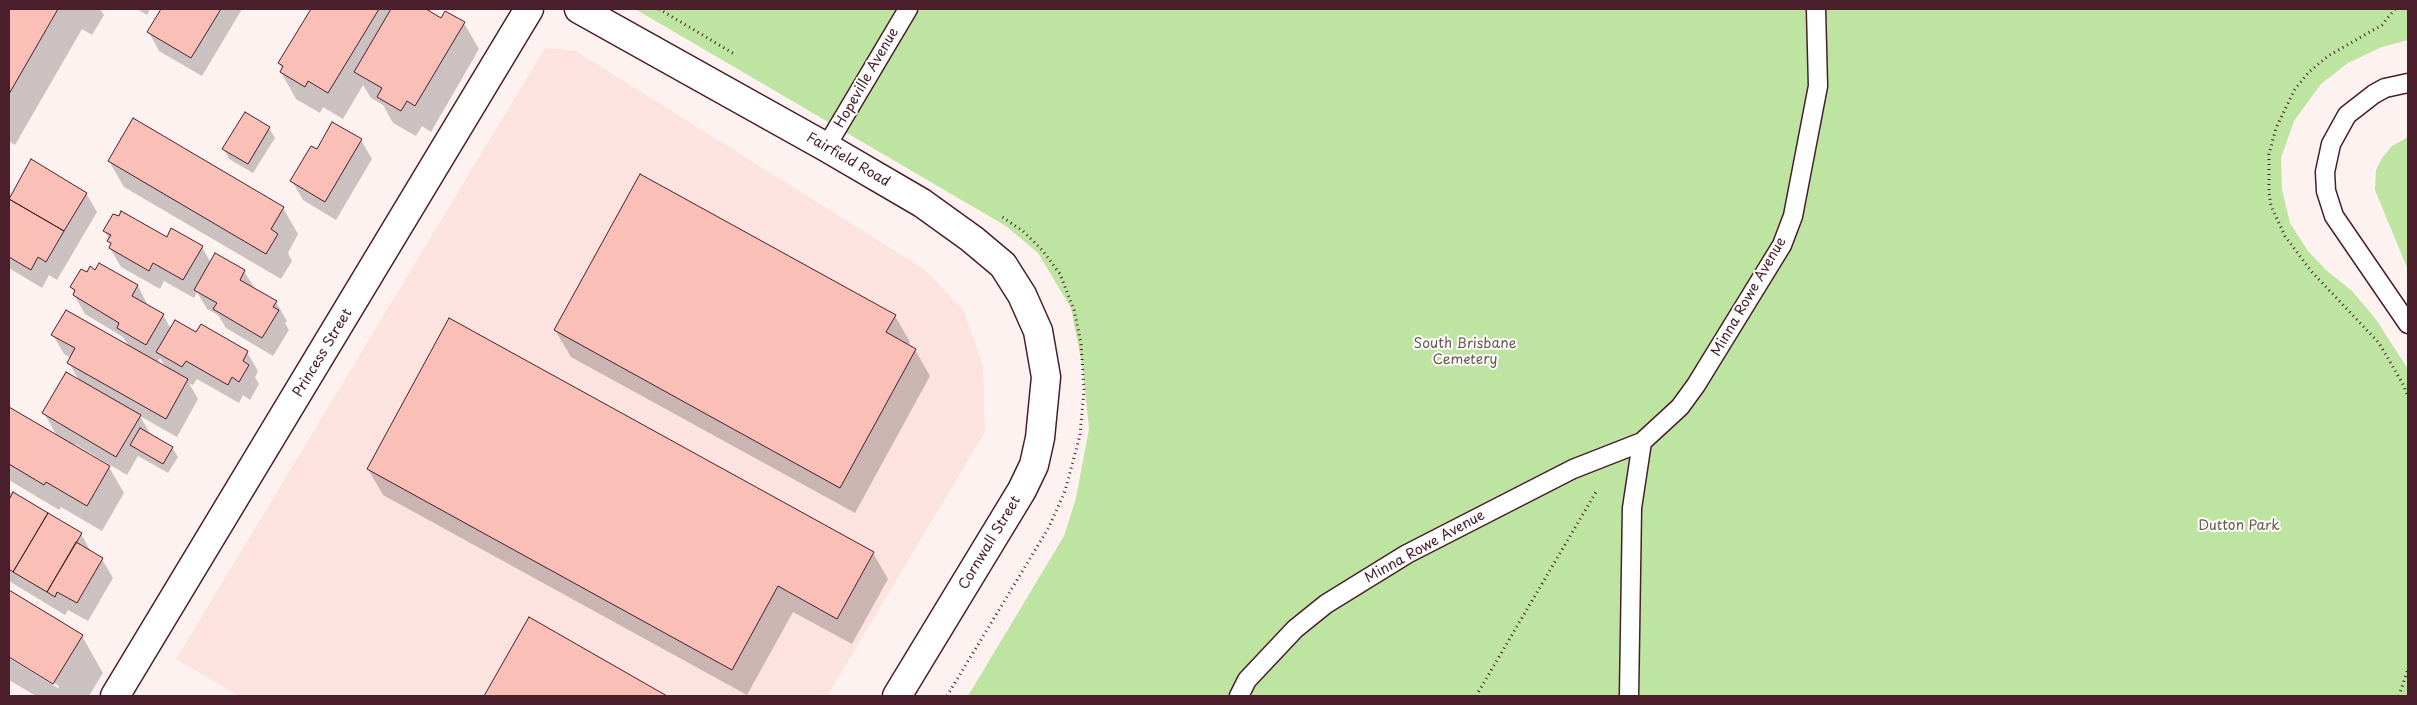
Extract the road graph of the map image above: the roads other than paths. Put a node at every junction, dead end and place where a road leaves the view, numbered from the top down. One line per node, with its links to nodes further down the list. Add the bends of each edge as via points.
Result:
1 (529, 9): 10 (main road, Princess Street)
2 (579, 9): 6 (main road, Fairfield Road)
3 (908, 9): 6 (lane, Hopeville Avenue)
4 (1816, 9): 9 (lane, Minna Rowe Avenue, via 1818,86 1793,216 1782,246 1696,385 1680,407)
5 (2408, 83): 7 (lane, via 2385,88 2347,116 2331,144 2326,191 2334,216)
6 (826, 147): 8 (main road, Fairfield Road, via 922,203 1003,265 1022,295 1038,331)
7 (2408, 324)
8 (1046, 377): 11 (main road, Cornwall Street, via 1034,465)
9 (1642, 442): 12 (lane, Minna Rowe Avenue, via 1573,469 1407,554 1326,604 1295,629 1247,680); 13 (lane, via 1632,508)
10 (119, 692)
11 (897, 696)
12 (1239, 696)
13 (1629, 696)

